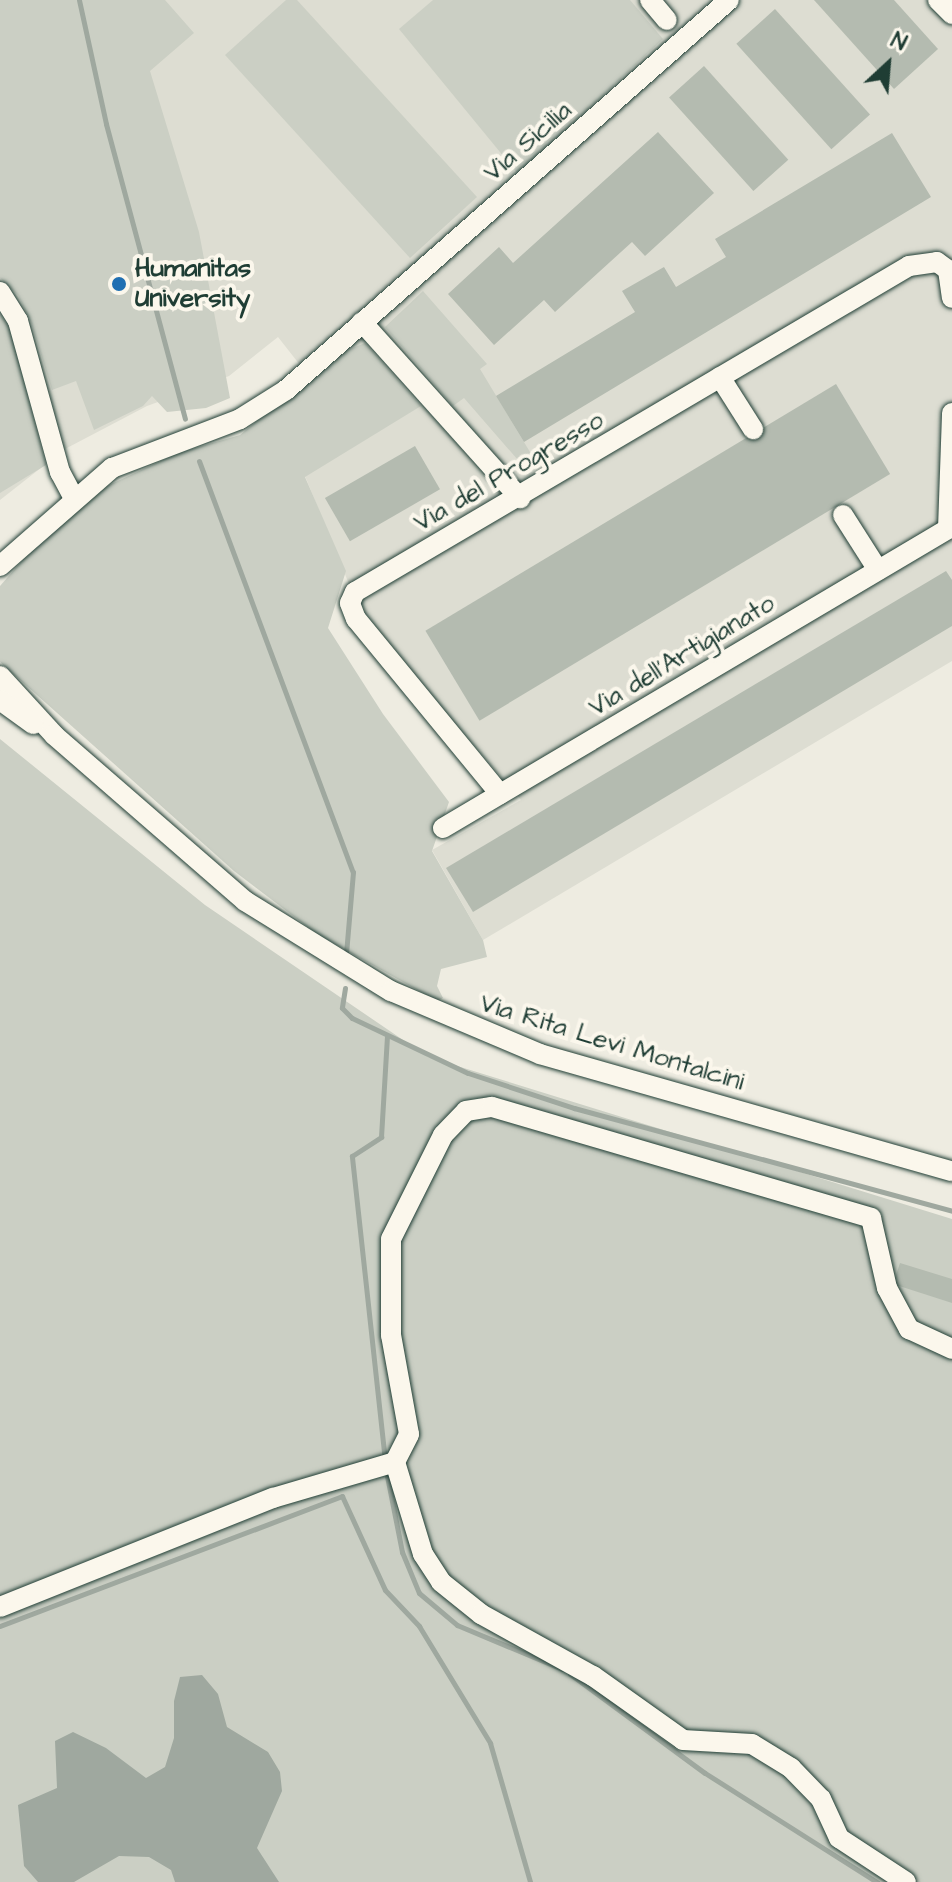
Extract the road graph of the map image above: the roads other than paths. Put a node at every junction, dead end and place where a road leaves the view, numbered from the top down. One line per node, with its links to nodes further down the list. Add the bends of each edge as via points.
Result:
1 (650, 0): 5 (street)
2 (729, 0): 8 (street, Via Sicilia)
3 (938, 0): 4 (street)
4 (952, 14)
5 (667, 20)
6 (0, 292): 12 (street, via 18,321 60,472)
7 (952, 298): 9 (street, Via del Progresso, via 948,270 937,262 909,266)
8 (362, 322): 12 (street, Via Sicilia, via 262,408 129,458); 13 (street)
9 (720, 377): 11 (street); 13 (street, Via del Progresso)
10 (952, 413): 16 (street, Via dell'Artigianato, via 948,529)
11 (753, 429)
12 (74, 498): 15 (street, Via Sicilia)
13 (520, 498): 20 (street, Via del Progresso, via 369,582 350,603 356,619)
14 (843, 515): 16 (street)
15 (2, 562)
16 (878, 570): 20 (street, Via dell'Artigianato)
17 (0, 676): 19 (street, Via Rita Levi Montalcini)
18 (0, 700): 19 (street, Via Rita Levi Montalcini)
19 (54, 735): 22 (street, Via Rita Levi Montalcini, via 245,901 391,991 540,1054)
20 (500, 794): 21 (street, Via dell'Artigianato)
21 (443, 828)
22 (952, 1171)
23 (952, 1349): 24 (street, via 909,1329 887,1288 871,1218 492,1107 466,1111 443,1135 391,1239 391,1335 409,1434)
24 (395, 1462): 25 (street, via 273,1498); 26 (street, via 423,1554 441,1582 481,1614 593,1676 683,1740 752,1744 791,1768 821,1799 839,1838)
25 (0, 1607)
26 (906, 1882)

